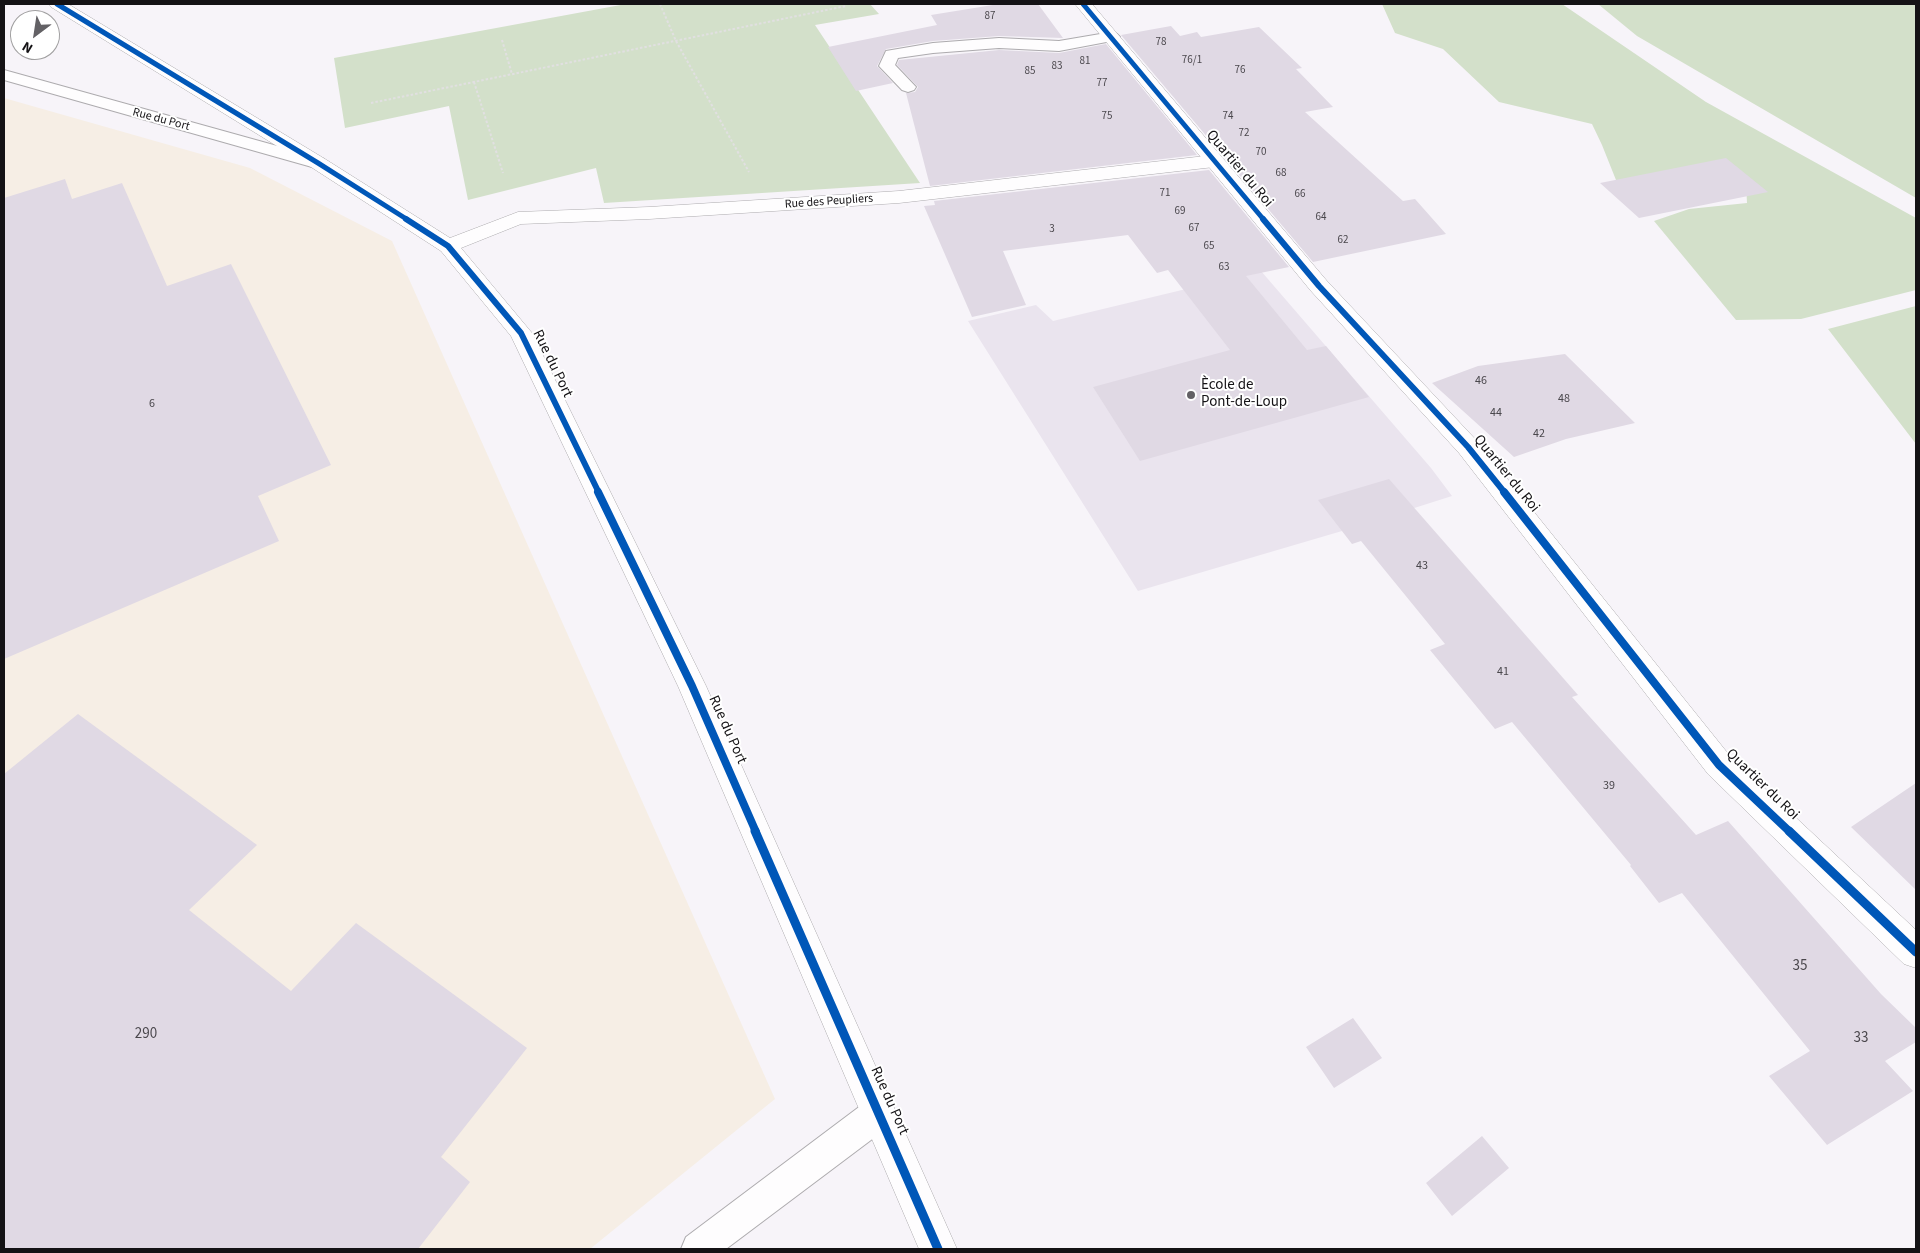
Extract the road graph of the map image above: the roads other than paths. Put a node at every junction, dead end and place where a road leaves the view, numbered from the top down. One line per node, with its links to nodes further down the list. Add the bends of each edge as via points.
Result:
1 (57, 4): 7 (street, Rue du Port)
2 (1083, 4): 3 (street, Quartier du Roi)
3 (1112, 37): 5 (lane, via 1059,46 999,44 892,54 887,66); 6 (street, Quartier du Roi)
4 (4, 75): 7 (lane, Rue du Port)
5 (908, 87)
6 (1214, 162): 8 (street, Rue des Peupliers, via 899,197 518,218); 9 (street, Quartier du Roi, via 1319,286 1468,446 1719,765)
7 (318, 163): 8 (street, Rue du Port)
8 (448, 246): 10 (street, Rue du Port, via 521,333 692,686)
9 (1916, 952)
10 (880, 1113): 11 (lane); 12 (street, Rue du Port)
11 (698, 1249)
12 (938, 1249)

